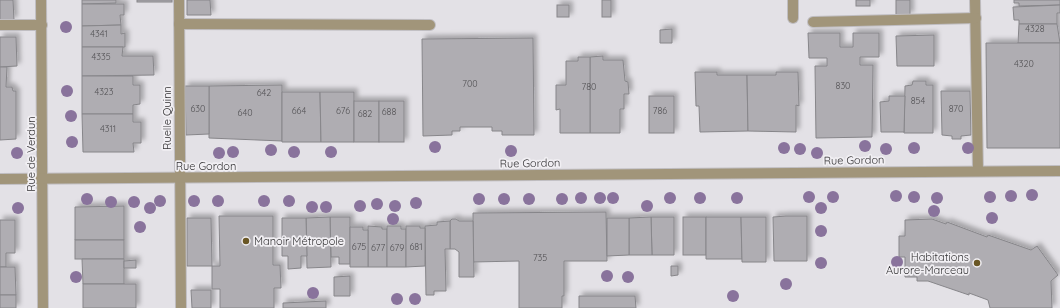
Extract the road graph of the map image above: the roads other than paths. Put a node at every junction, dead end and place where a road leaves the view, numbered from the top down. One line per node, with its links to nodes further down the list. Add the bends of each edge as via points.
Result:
1 (41, 0): 10 (street, Rue de Verdun)
2 (179, 0): 8 (street, Ruelle Quinn)
3 (793, 0): 5 (street)
4 (975, 0): 6 (street)
5 (793, 18)
6 (976, 18): 7 (street); 13 (street)
7 (813, 22)
8 (179, 24): 11 (street); 14 (street, Ruelle Quinn)
9 (0, 25): 10 (street)
10 (42, 25): 16 (street, Rue de Verdun)
11 (430, 25)
12 (1060, 170): 13 (street, Rue Gordon)
13 (978, 171): 14 (street, Rue Gordon)
14 (180, 178): 16 (street, Rue Gordon); 18 (street, Ruelle Quinn)
15 (0, 179): 16 (street, Rue Gordon)
16 (43, 179): 17 (street, Rue de Verdun)
17 (43, 308)
18 (181, 308)

